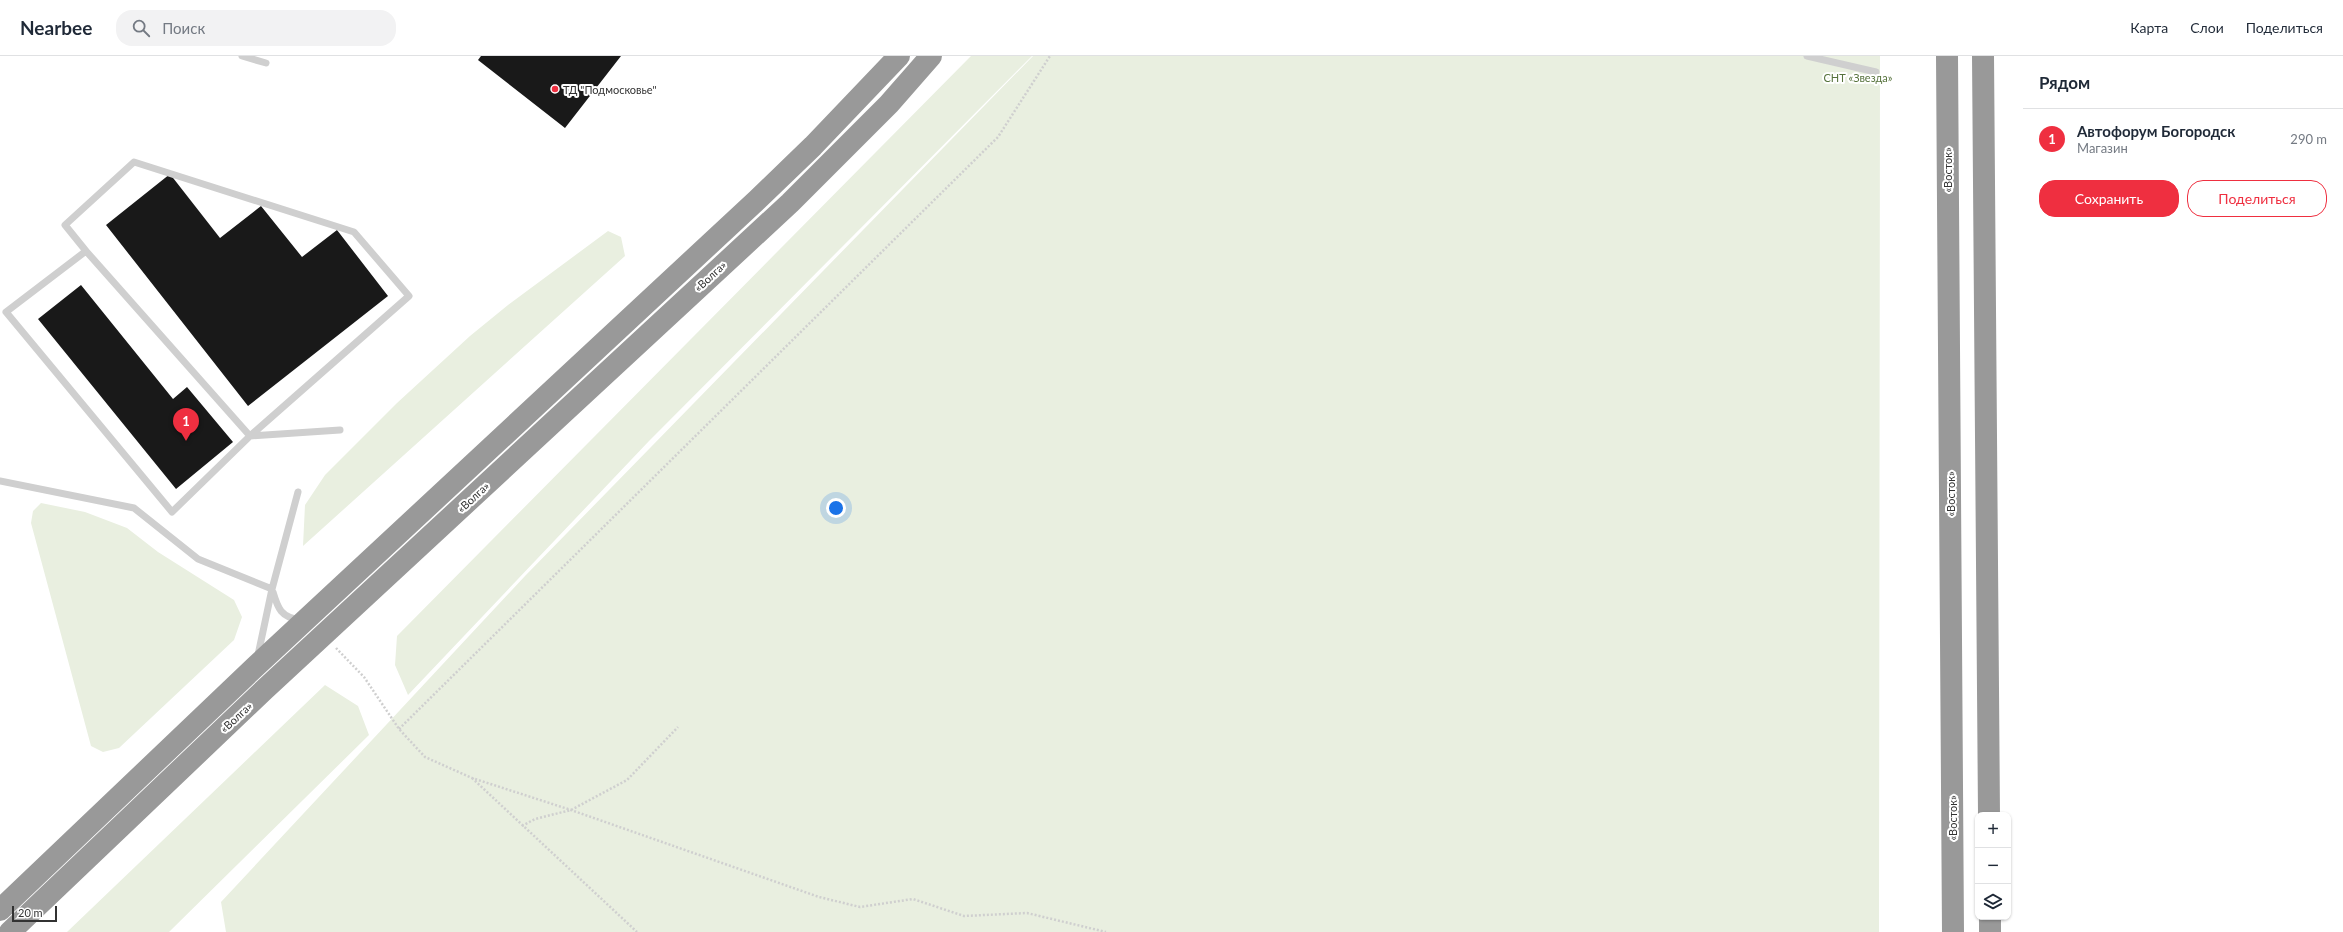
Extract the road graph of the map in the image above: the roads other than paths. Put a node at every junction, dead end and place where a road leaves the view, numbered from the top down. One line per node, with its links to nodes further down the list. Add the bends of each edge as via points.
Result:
1 (242, 56): 7 (lane)
2 (899, 56): 15 (highway, via 757,200)
3 (931, 56): 20 (highway, «Волга», via 889,104 790,202 148,799)
4 (1807, 56): 8 (lane)
5 (1947, 56): 21 (highway, «Восток»)
6 (1983, 56): 17 (highway)
7 (266, 63)
8 (1876, 72)
9 (86, 251): 11 (lane); 11 (lane, via 6,312 172,512); 11 (lane, via 65,225 134,162 354,232 409,296)
10 (340, 430): 11 (lane)
11 (250, 436)
12 (0, 481): 14 (lane, via 134,508 198,559)
13 (298, 492): 14 (lane)
14 (272, 589): 15 (lane, via 282,613 291,619); 16 (lane)
15 (304, 621): 16 (highway)
16 (256, 666): 18 (highway)
17 (1989, 812)
18 (0, 910)
19 (1990, 920): 22 (highway)
20 (10, 932)
21 (1953, 932)
22 (1990, 932)

